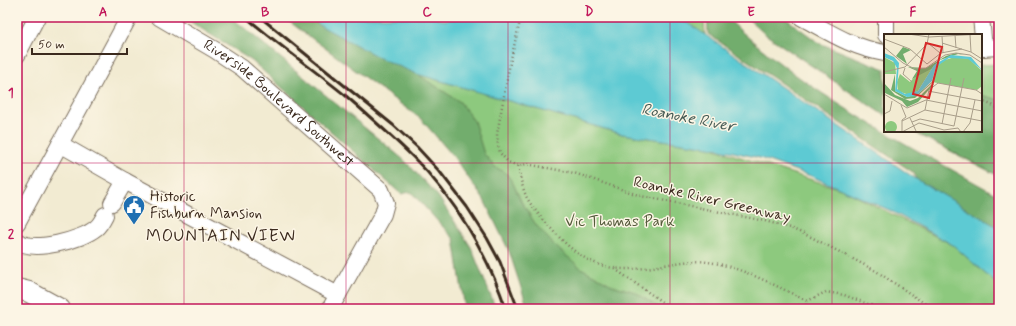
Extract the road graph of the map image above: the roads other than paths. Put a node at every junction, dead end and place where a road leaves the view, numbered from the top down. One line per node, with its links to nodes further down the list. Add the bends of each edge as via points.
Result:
1 (38, 17): 10 (street)
2 (129, 17): 11 (street)
3 (159, 17): 16 (street, Riverside Boulevard Southwest, via 242,68 381,190 386,203 381,218)
4 (801, 17): 9 (street, via 854,45)
5 (886, 17): 7 (street)
6 (981, 17): 8 (street)
7 (886, 34)
8 (988, 48)
9 (884, 53)
10 (17, 55)
11 (60, 144): 12 (street); 13 (street)
12 (125, 181): 14 (street, via 96,228 64,242 42,246); 16 (street)
13 (17, 223)
14 (17, 241)
15 (17, 289): 17 (main road, via 29,292)
16 (338, 295): 18 (street)
17 (60, 309)
18 (330, 309)

